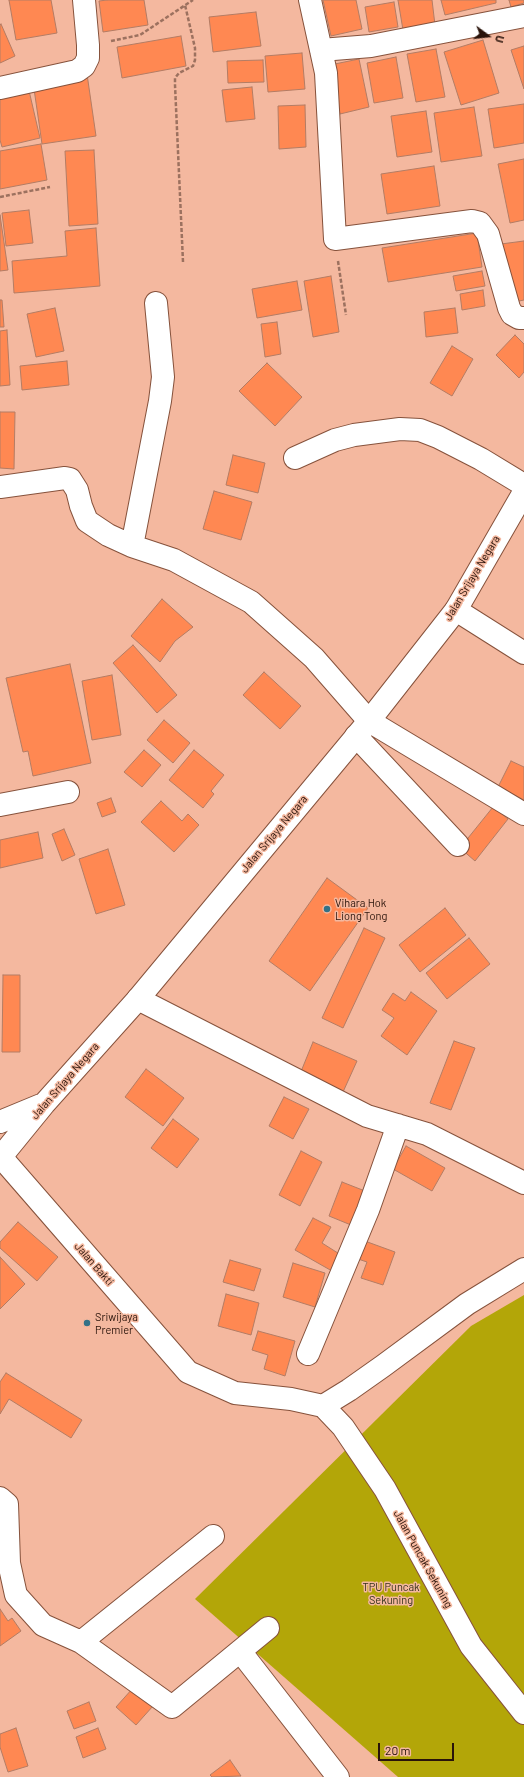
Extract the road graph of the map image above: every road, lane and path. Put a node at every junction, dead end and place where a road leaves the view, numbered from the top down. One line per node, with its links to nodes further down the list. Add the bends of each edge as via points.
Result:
1 (84, 0): 6 (street)
2 (193, 0): 4 (path)
3 (310, 0): 7 (street)
4 (185, 5): 6 (path, via 140,35); 12 (path, via 195,48 195,60 193,66 175,78)
5 (524, 16): 7 (street, via 371,46)
6 (88, 45): 8 (street, via 88,58 84,66 76,71)
7 (321, 50): 11 (street, via 326,73)
8 (0, 88)
9 (50, 187): 10 (path)
10 (0, 197)
11 (335, 239): 14 (path); 15 (street, via 472,221 480,223 488,234 509,308 512,314)
12 (182, 262)
13 (156, 302): 20 (street, via 162,383)
14 (346, 315)
15 (524, 318)
16 (295, 458): 17 (street, via 335,440 354,435 400,429 420,430 481,459)
17 (524, 485)
18 (0, 487): 20 (street, via 70,479 77,490 88,521 108,535)
19 (524, 492): 21 (street, Jalan Srijaya Negara)
20 (132, 546): 23 (street, via 174,560 251,602 314,658)
21 (456, 610): 22 (street); 23 (street, Jalan Srijaya Negara)
22 (524, 653)
23 (362, 729): 26 (street); 27 (street); 28 (street, Jalan Srijaya Negara)
24 (68, 792): 25 (street)
25 (0, 805)
26 (524, 814)
27 (458, 845)
28 (138, 999): 29 (street, Jalan Srijaya Negara); 31 (street, via 366,1116)
29 (44, 1104): 30 (street); 32 (street, Jalan Srijaya Negara)
30 (0, 1122)
31 (398, 1125): 33 (street, via 428,1134); 35 (street, via 370,1204)
32 (1, 1157): 36 (street, Jalan Bakti, via 188,1372 235,1392)
33 (524, 1183)
34 (524, 1268): 36 (street, via 467,1304 372,1374)
35 (308, 1354)
36 (323, 1406): 42 (street, Jalan Puncak Sekuning, via 343,1427 385,1489 471,1646)
37 (0, 1498): 40 (street, via 7,1504 9,1563 16,1595 43,1625)
38 (213, 1536): 40 (street)
39 (268, 1628): 41 (street)
40 (81, 1642): 41 (street, via 172,1707)
41 (240, 1651): 43 (street)
42 (524, 1712)
43 (338, 1777)

